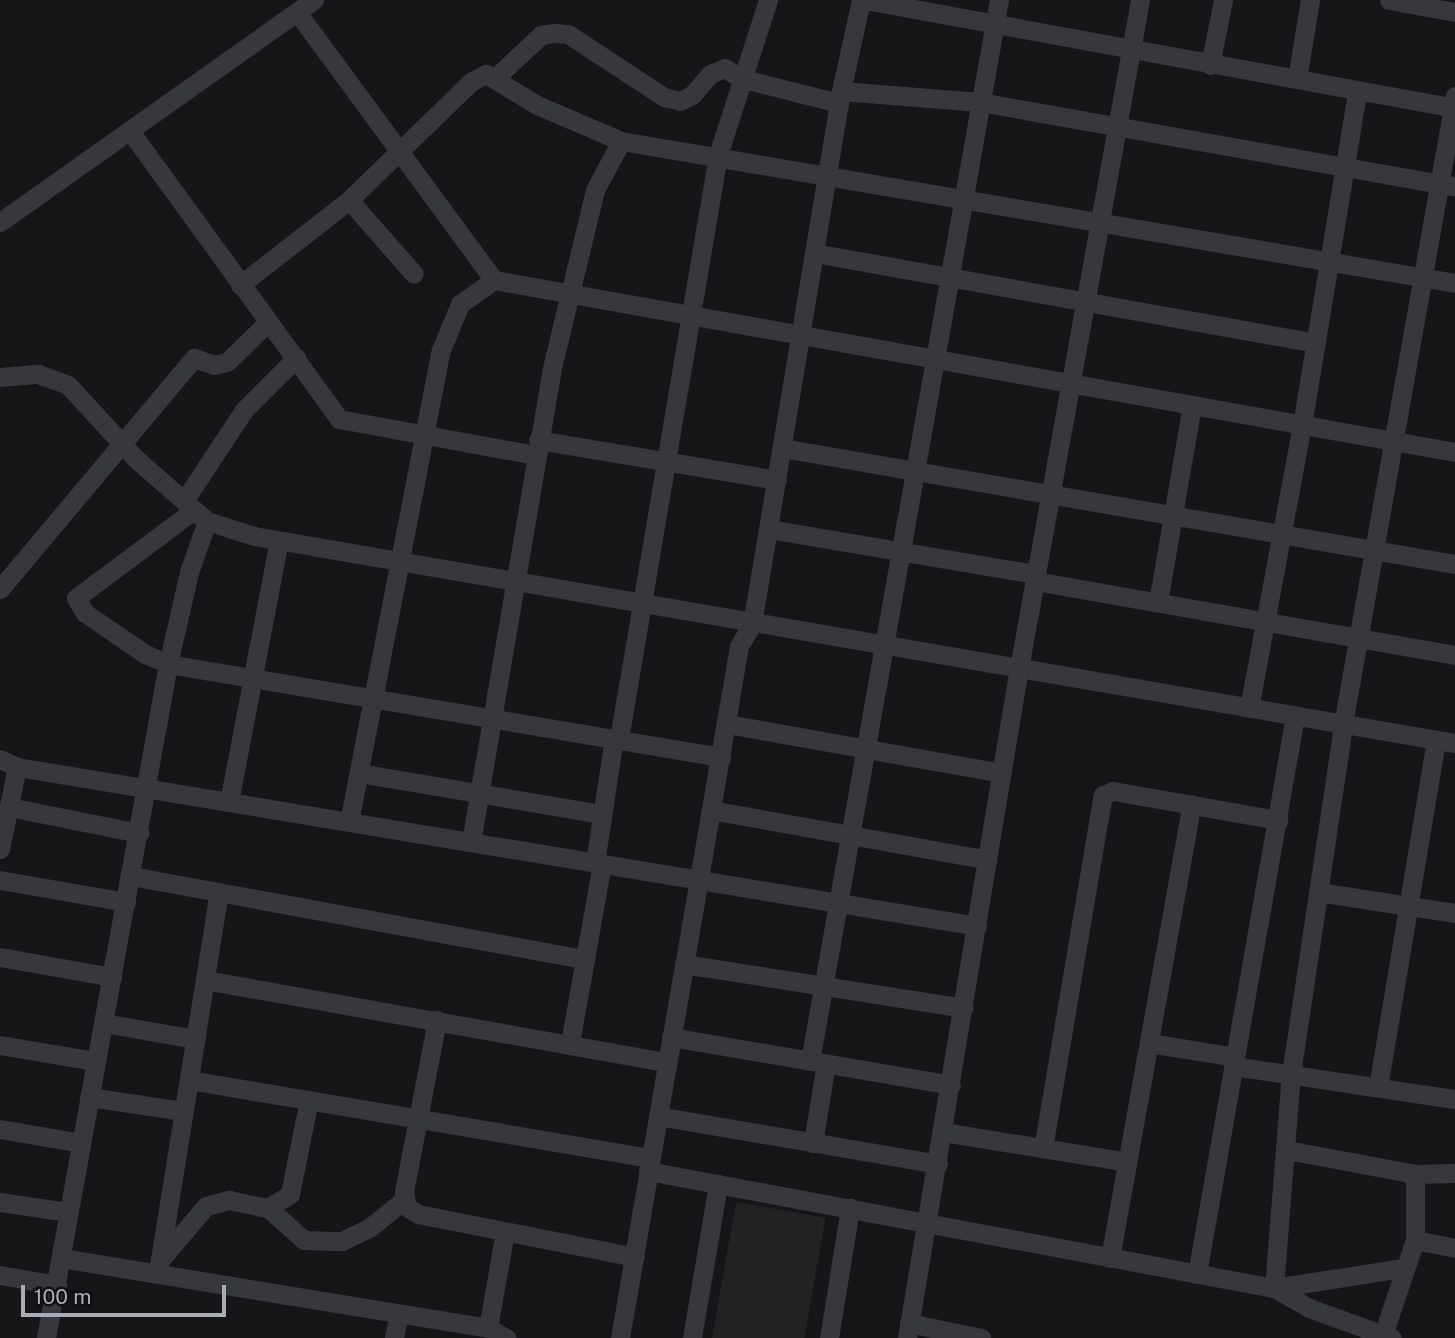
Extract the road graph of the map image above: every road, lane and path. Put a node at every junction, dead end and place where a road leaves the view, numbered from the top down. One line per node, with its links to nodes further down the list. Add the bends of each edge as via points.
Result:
1 (314, 0): 9 (street)
2 (768, 0): 15 (street)
3 (863, 0): 11 (street); 18 (street)
4 (999, 0): 11 (street)
5 (1140, 0): 12 (street)
6 (1223, 0): 13 (street)
7 (1310, 0): 16 (street)
8 (1389, 0): 10 (street)
9 (297, 12): 22 (street); 24 (street)
10 (1455, 12)
11 (994, 25): 12 (street); 19 (street)
12 (1130, 51): 13 (street); 21 (street)
13 (1210, 65): 16 (street)
14 (495, 78): 15 (street, via 541,36 554,33 568,34 664,97 680,101 692,95 717,68); 23 (street, via 537,106); 24 (street, via 479,75)
15 (740, 79): 18 (street); 25 (street)
16 (1297, 79): 17 (street)
17 (1357, 91): 20 (street); 26 (street)
18 (840, 97): 19 (street); 27 (street)
19 (981, 102): 21 (street); 30 (street)
20 (1454, 104): 28 (street)
21 (1116, 129): 26 (street); 32 (street)
22 (130, 131): 31 (street); 40 (street)
23 (621, 141): 25 (street); 41 (street, via 595,190)
24 (402, 151): 29 (street); 37 (street)
25 (718, 155): 27 (street); 43 (street)
26 (1344, 168): 28 (street); 34 (street)
27 (827, 176): 30 (street); 33 (street)
28 (1447, 186): 36 (street)
29 (349, 200): 35 (street); 40 (street)
30 (963, 200): 32 (street); 38 (street)
31 (0, 222)
32 (1100, 223): 34 (street); 42 (street)
33 (814, 253): 38 (street); 45 (street)
34 (1328, 262): 36 (street); 46 (street)
35 (414, 274)
36 (1423, 278): 39 (street); 55 (street)
37 (494, 280): 41 (street); 53 (street, via 474,291 455,311)
38 (949, 280): 42 (street); 48 (street)
39 (1455, 283)
40 (240, 285): 44 (street)
41 (573, 294): 43 (street); 56 (street)
42 (1085, 303): 46 (street); 50 (street)
43 (688, 316): 45 (street); 59 (street)
44 (266, 324): 47 (street); 54 (street, via 227,362 214,365 194,358)
45 (800, 335): 48 (street); 57 (street)
46 (1315, 343): 52 (street)
47 (296, 358): 53 (street, via 339,419); 63 (street, via 244,410)
48 (935, 359): 50 (street); 60 (street)
49 (0, 377): 54 (street, via 38,374 68,385)
50 (1069, 383): 51 (street); 62 (street)
51 (1192, 405): 52 (street); 64 (street)
52 (1302, 425): 55 (street); 66 (street)
53 (422, 436): 56 (street); 70 (street)
54 (120, 440): 63 (street); 74 (street)
55 (1394, 441): 58 (street); 68 (street)
56 (537, 447): 59 (street); 73 (street)
57 (782, 448): 60 (street); 61 (street)
58 (1455, 452)
59 (667, 462): 61 (street); 76 (street)
60 (915, 471): 62 (street); 69 (street)
61 (777, 480): 65 (street)
62 (1051, 494): 64 (street); 72 (street)
63 (195, 511): 67 (street); 82 (street, via 188,572); 82 (street, via 76,598 85,613 145,654)
64 (1172, 516): 66 (street); 75 (street)
65 (769, 529): 69 (street); 78 (street)
66 (1283, 534): 68 (street); 77 (street)
67 (279, 541): 70 (street); 84 (street)
68 (1374, 549): 71 (street); 79 (street)
69 (900, 550): 72 (street); 80 (street)
70 (399, 562): 73 (street); 85 (street)
71 (1455, 564)
72 (1036, 578): 75 (street); 83 (street)
73 (518, 582): 76 (street); 88 (street)
74 (0, 589)
75 (1158, 602): 77 (street)
76 (641, 606): 78 (street); 91 (street)
77 (1266, 622): 79 (street); 86 (street)
78 (752, 624): 80 (street); 89 (street, via 739,646)
79 (1359, 637): 81 (street); 90 (street)
80 (884, 644): 83 (street); 93 (street)
81 (1455, 654)
82 (168, 664): 84 (street); 98 (street)
83 (1019, 668): 86 (street); 96 (street)
84 (251, 676): 85 (street); 100 (street)
85 (374, 696): 88 (street); 97 (street)
86 (1249, 708): 87 (street)
87 (1295, 716): 90 (street); 105 (street)
88 (494, 718): 91 (street); 99 (street)
89 (727, 724): 93 (street); 94 (street)
90 (1343, 724): 92 (street); 116 (street)
91 (616, 739): 94 (street); 104 (street)
92 (1445, 742): 120 (street)
93 (866, 748): 96 (street); 108 (street)
94 (721, 757): 103 (street)
95 (9, 763): 98 (street); 102 (street)
96 (1002, 773): 111 (street)
97 (359, 774): 99 (street); 106 (street)
98 (148, 789): 100 (street); 107 (street)
99 (481, 794): 104 (street); 109 (street)
100 (229, 802): 106 (street)
101 (1192, 804): 105 (street); 135 (street); 155 (street, via 1113,791 1103,795)
102 (9, 807): 107 (street); 110 (street)
103 (711, 810): 108 (street); 115 (street)
104 (602, 814): 112 (street)
105 (1278, 820): 140 (street)
106 (349, 822): 109 (street)
107 (139, 833): 113 (street)
108 (850, 835): 111 (street); 119 (street)
109 (471, 842): 112 (street)
110 (0, 849)
111 (988, 860): 122 (street)
112 (598, 863): 115 (street); 124 (street)
113 (131, 876): 117 (street); 118 (street)
114 (0, 880): 118 (street)
115 (699, 880): 119 (street); 125 (street)
116 (1318, 892): 120 (street); 141 (street)
117 (219, 893): 124 (street); 127 (street)
118 (126, 902): 126 (street)
119 (838, 903): 122 (street); 128 (street)
120 (1406, 906): 121 (street); 144 (street)
121 (1455, 913)
122 (977, 926): 129 (street)
123 (0, 957): 126 (street)
124 (585, 959): 134 (street)
125 (684, 964): 128 (street); 132 (street)
126 (112, 977): 131 (street)
127 (205, 980): 130 (street); 133 (street)
128 (823, 986): 129 (street); 139 (street)
129 (964, 1008): 143 (street)
130 (437, 1020): 134 (street); 150 (street)
131 (103, 1023): 133 (street); 137 (street)
132 (671, 1037): 138 (street); 139 (street)
133 (196, 1039): 142 (street)
134 (570, 1043): 138 (street)
135 (1149, 1043): 140 (street); 157 (street)
136 (0, 1045): 137 (street)
137 (96, 1062): 145 (street)
138 (666, 1062): 149 (street)
139 (818, 1062): 143 (street); 154 (street)
140 (1234, 1062): 141 (street); 177 (street)
141 (1291, 1074): 144 (street); 156 (street)
142 (189, 1080): 147 (street); 148 (street)
143 (951, 1085): 152 (street)
144 (1378, 1087): 146 (street)
145 (89, 1097): 148 (street); 153 (street)
146 (1455, 1099)
147 (309, 1100): 150 (street); 165 (street, via 289,1194)
148 (184, 1111): 175 (street)
149 (658, 1116): 154 (street); 159 (street)
150 (418, 1118): 159 (street); 163 (street)
151 (0, 1129): 153 (street)
152 (943, 1132): 155 (street); 158 (street)
153 (81, 1143): 167 (street)
154 (813, 1143): 158 (street)
155 (1043, 1148): 157 (street)
156 (1287, 1150): 161 (street); 180 (street)
157 (1128, 1162): 174 (street)
158 (938, 1164): 168 (street)
159 (649, 1165): 162 (street); 172 (street)
160 (1455, 1173): 161 (street)
161 (1415, 1174): 170 (street)
162 (718, 1184): 166 (street); 190 (street)
163 (404, 1200): 165 (street, via 369,1228 342,1241 304,1240); 169 (street, via 418,1214)
164 (0, 1202): 167 (street)
165 (268, 1208): 175 (street, via 229,1200 206,1206)
166 (850, 1208): 168 (street); 191 (street)
167 (68, 1213): 173 (street)
168 (928, 1223): 174 (street); 183 (street)
169 (505, 1232): 172 (street); 182 (street)
170 (1415, 1240): 171 (street); 176 (street)
171 (1455, 1248)
172 (635, 1257): 189 (street)
173 (61, 1258): 175 (street); 179 (street)
174 (1110, 1258): 177 (street)
175 (159, 1266): 181 (street)
176 (1403, 1268): 180 (street); 185 (street)
177 (1197, 1274): 180 (street)
178 (0, 1275): 179 (street)
179 (57, 1285): 186 (street)
180 (1274, 1288): 184 (street)
181 (399, 1313): 182 (street); 187 (street)
182 (488, 1328): 188 (street)
183 (908, 1331): 192 (street)
184 (1361, 1331): 185 (street)
185 (1388, 1335)
186 (46, 1338)
187 (394, 1338)
188 (506, 1338)
189 (620, 1338)
190 (692, 1338)
191 (829, 1338)
192 (981, 1338)

